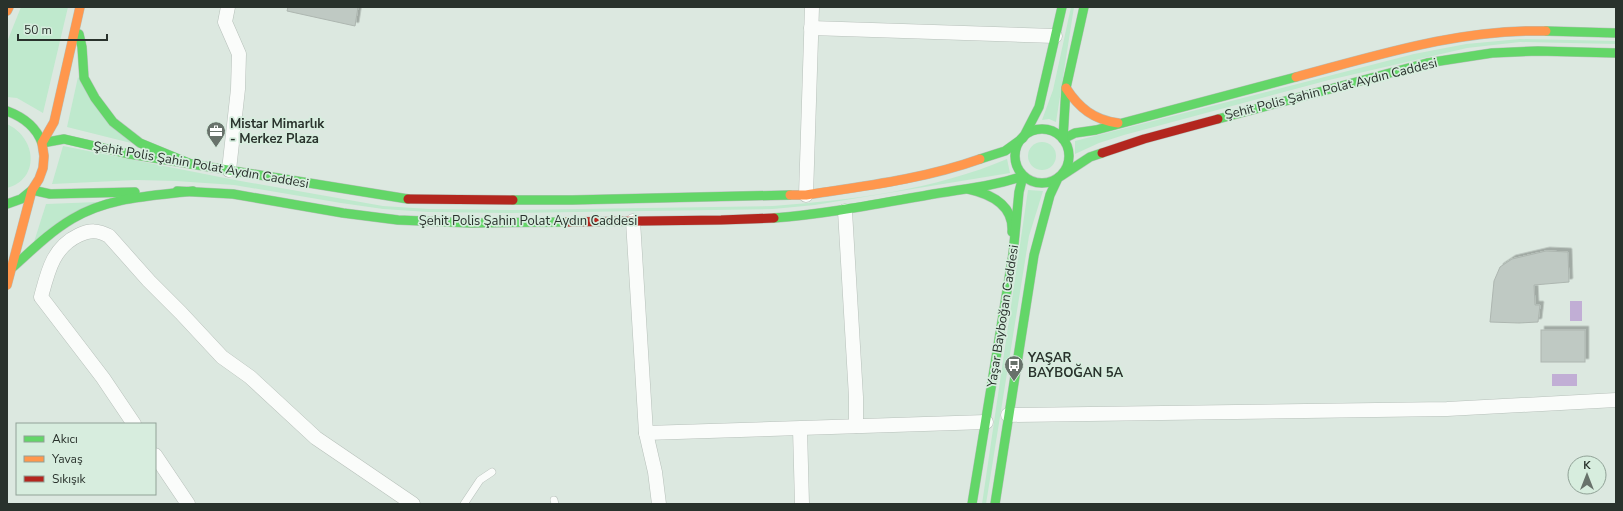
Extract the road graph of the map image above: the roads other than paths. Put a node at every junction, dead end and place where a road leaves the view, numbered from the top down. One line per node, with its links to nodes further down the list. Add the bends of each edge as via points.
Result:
1 (80, 7): 6 (main road)
2 (228, 7): 18 (street, via 225,22 239,54 238,89)
3 (812, 7): 7 (street)
4 (1062, 7): 9 (main road)
5 (1084, 7): 11 (main road)
6 (76, 23): 16 (main road, via 54,122); 17 (main road, via 82,47 84,78 113,122 140,143)
7 (811, 28): 9 (street); 24 (street)
8 (1616, 33): 13 (main road, Şehit Polis Şahin Polat Aydın Caddesi, via 1538,31 1482,34 1423,43)
9 (1055, 36): 14 (main road, via 1039,107)
10 (1616, 53): 20 (main road, Şehit Polis Şahin Polat Aydın Caddesi, via 1492,53 1427,63 1144,139 1090,156)
11 (1066, 88): 13 (main road, via 1079,106 1095,118 1105,122); 15 (main road)
12 (7, 111): 16 (main road, via 22,117 34,127)
13 (1123, 123): 15 (main road, Şehit Polis Şahin Polat Aydın Caddesi, via 1075,133)
14 (1023, 138): 15 (main road, via 1033,131 1046,130); 19 (main road, via 1015,153 1015,161); 24 (main road, Şehit Polis Şahin Polat Aydın Caddesi, via 1005,151 949,170)
15 (1063, 139): 20 (main road, via 1069,154 1068,163)
16 (42, 143): 17 (main road, Şehit Polis Şahin Polat Aydın Caddesi, via 64,139); 22 (main road, via 43,170)
17 (191, 164): 18 (main road, Şehit Polis Şahin Polat Aydın Caddesi)
18 (229, 170): 24 (main road, Şehit Polis Şahin Polat Aydın Caddesi, via 405,199 556,200)
19 (1023, 176): 20 (main road, via 1040,183); 21 (main road, Şehit Polis Şahin Polat Aydın Caddesi, via 1009,181); 28 (main road, Yaşar Bayboğan Caddesi)
20 (1058, 178): 32 (main road, Yaşar Bayboğan Caddesi, via 1050,195 1034,255)
21 (964, 188): 26 (main road, Şehit Polis Şahin Polat Aydın Caddesi); 28 (main road, via 981,192 1002,203 1012,220)
22 (32, 190): 23 (main road, Şehit Polis Şahin Polat Aydın Caddesi, via 50,194); 25 (main road, via 13,203); 29 (main road)
23 (193, 191): 27 (main road, Şehit Polis Şahin Polat Aydın Caddesi, via 262,198 346,214 398,220); 29 (main road, via 118,201 82,213 60,227)
24 (806, 194)
25 (7, 204)
26 (845, 211): 27 (main road, Şehit Polis Şahin Polat Aydın Caddesi, via 751,219); 35 (street)
27 (633, 221): 37 (street)
28 (1013, 254): 33 (main road, Yaşar Bayboğan Caddesi)
29 (13, 267): 30 (main road)
30 (7, 285)
31 (1616, 400): 32 (street, via 1447,408)
32 (1008, 415): 46 (main road, Yaşar Bayboğan Caddesi)
33 (986, 422): 35 (street); 45 (main road, Yaşar Bayboğan Caddesi)
34 (133, 423): 41 (street, via 41,296 56,254 64,244 83,233 102,232 109,236 222,357 250,377 316,438)
35 (856, 426): 36 (street)
36 (800, 429): 37 (street); 44 (street)
37 (646, 433): 43 (street)
38 (156, 456): 40 (street)
39 (492, 472): 42 (lane, via 480,480)
40 (188, 504)
41 (413, 504)
42 (464, 504)
43 (659, 504)
44 (802, 504)
45 (972, 504)
46 (995, 504)

